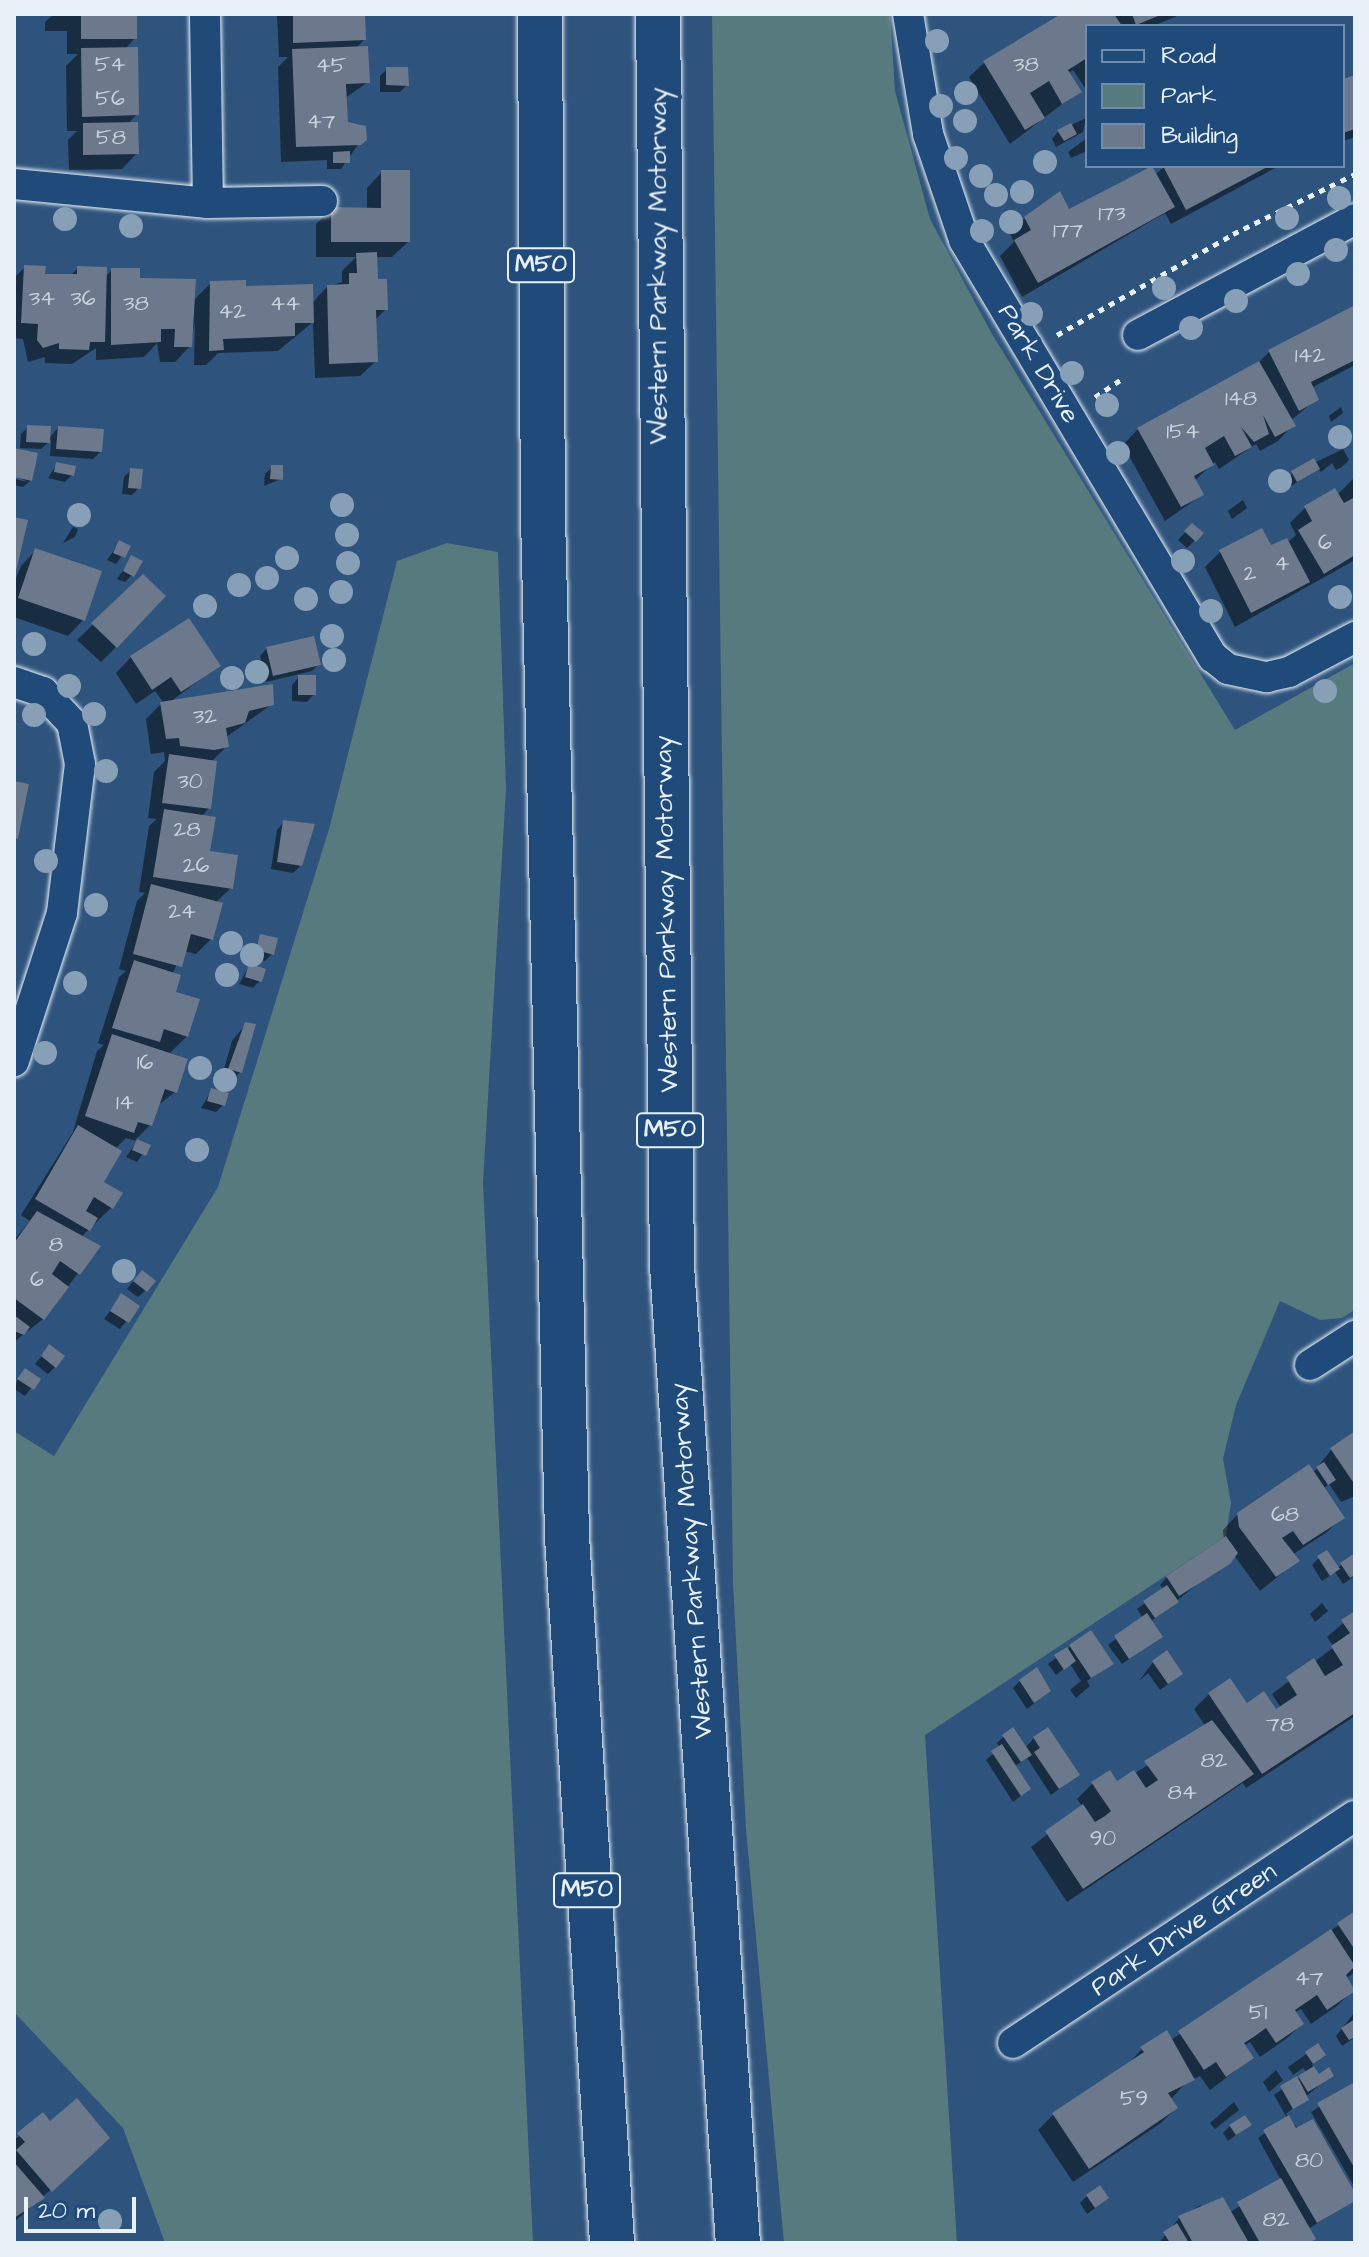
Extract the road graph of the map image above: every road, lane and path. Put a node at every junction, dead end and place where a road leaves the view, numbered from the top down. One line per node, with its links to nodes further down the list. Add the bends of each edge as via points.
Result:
1 (205, 14): 8 (street)
2 (540, 14): 21 (highway, M50, via 543,532 567,1537)
3 (658, 14): 22 (highway, Western Parkway Motorway / M50, via 672,1266)
4 (908, 14): 14 (street, Park Drive, via 928,134 964,240 1213,657 1244,675 1267,677 1289,672)
5 (1355, 174): 11 (path, via 1226,238)
6 (14, 184): 8 (street)
7 (322, 201): 8 (street)
8 (208, 203)
9 (1355, 219): 10 (street)
10 (1138, 335)
11 (1057, 336)
12 (1122, 379): 13 (path)
13 (1094, 397)
14 (1355, 637)
15 (14, 682): 16 (street, via 43,692 72,723 78,736 80,793 62,913)
16 (14, 1061)
17 (1355, 1336): 18 (street)
18 (1310, 1365)
19 (1355, 1816): 20 (street, Park Drive Green)
20 (1013, 2043)
21 (612, 2243)
22 (738, 2243)

